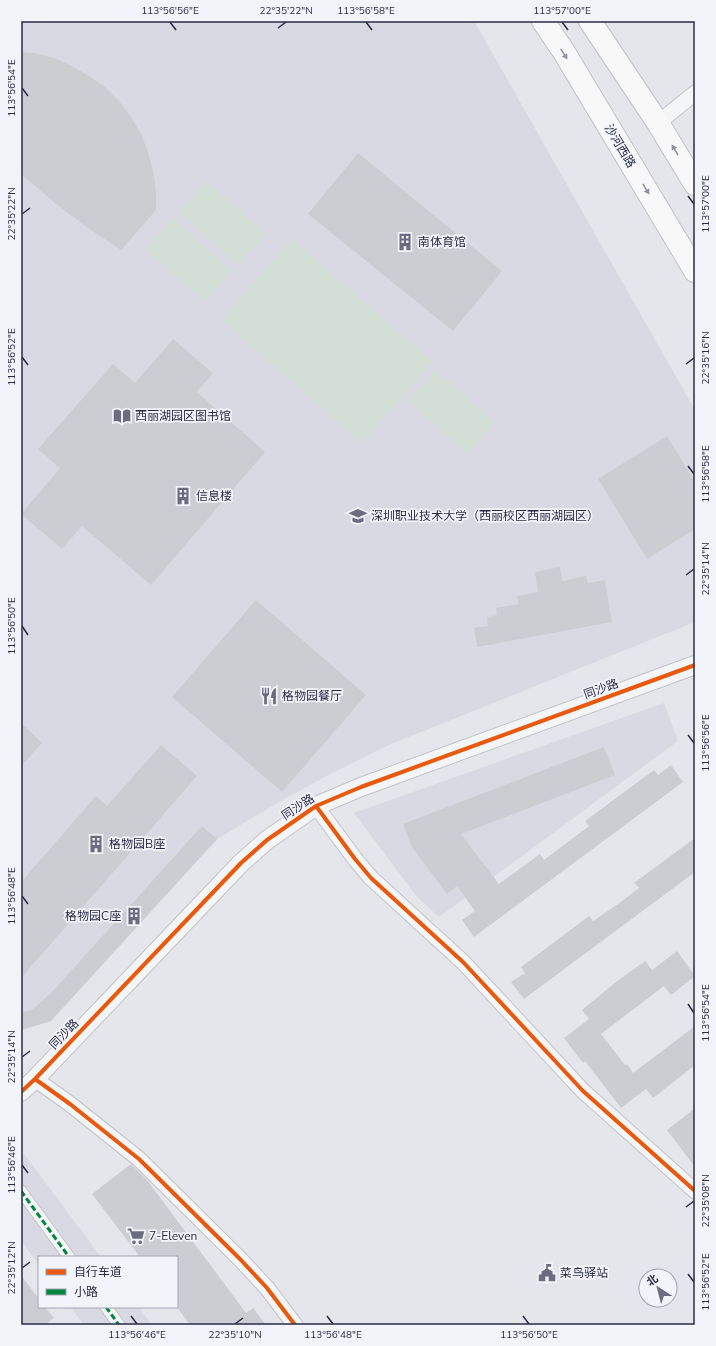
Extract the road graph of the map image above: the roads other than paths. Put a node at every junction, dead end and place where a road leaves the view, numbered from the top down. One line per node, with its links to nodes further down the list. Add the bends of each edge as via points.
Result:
1 (543, 21): 6 (main road, 沙河西路, one-way to 6)
2 (590, 21): 4 (main road)
3 (695, 93): 4 (street)
4 (658, 123): 5 (main road, one-way to 4)
5 (695, 184)
6 (695, 271)
7 (695, 665): 8 (street, 同沙路, via 361,787)
8 (316, 806): 9 (street, 同沙路, via 266,840 241,863); 12 (street, via 371,878 463,962 583,1091)
9 (35, 1079): 10 (street, 同沙路); 16 (street, via 139,1159 240,1259 267,1288)
10 (21, 1092)
11 (21, 1191): 13 (street)
12 (695, 1191)
13 (68, 1256)
14 (107, 1308): 15 (street)
15 (119, 1325)
16 (295, 1325)

